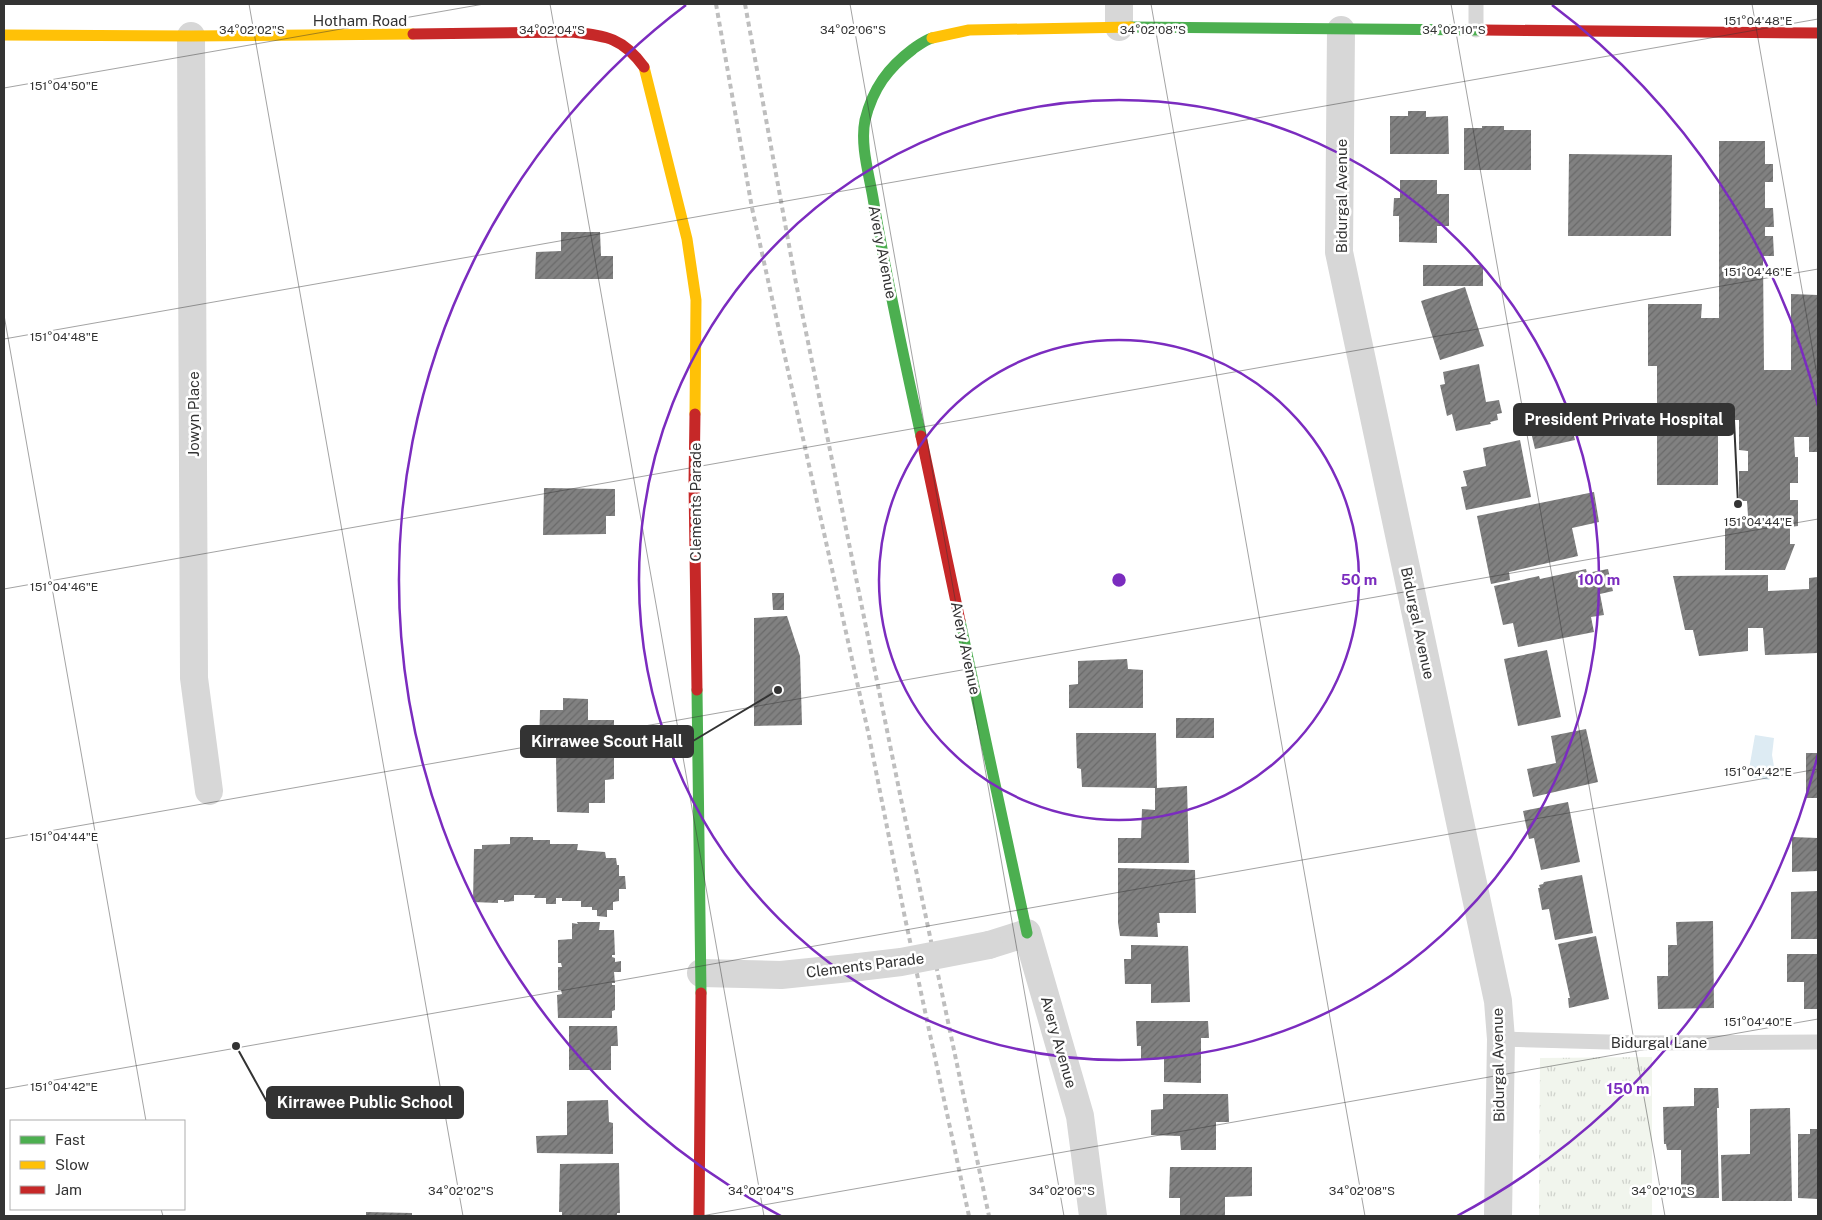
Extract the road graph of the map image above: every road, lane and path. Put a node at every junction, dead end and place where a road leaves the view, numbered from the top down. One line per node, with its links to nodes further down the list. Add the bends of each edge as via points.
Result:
1 (1476, 4): 4 (lane)
2 (1119, 16): 3 (street); 10 (street, Avery Avenue, via 969,30 926,40 896,62 882,79 865,121 864,144 898,328)
3 (1341, 30): 4 (street); 12 (street, Bidurgal Avenue, via 1339,252 1498,1001)
4 (1476, 30): 5 (street)
5 (1818, 33)
6 (4, 35): 7 (street, Hotham Road)
7 (191, 36): 8 (street, Hotham Road, via 571,32 612,38); 9 (street, Jowyn Place, via 194,678)
8 (624, 44): 11 (street, Clements Parade, via 645,68 687,239 696,300 694,483)
9 (209, 791)
10 (1027, 933): 11 (street, Clements Parade, bridge, via 989,945 901,962 781,975); 15 (street, Avery Avenue, via 1080,1116)
11 (701, 973): 14 (street, Clements Parade)
12 (1501, 1039): 13 (lane, Bidurgal Lane, via 1646,1043); 16 (street, Bidurgal Avenue)
13 (1818, 1042)
14 (699, 1216)
15 (1093, 1216)
16 (1498, 1216)

